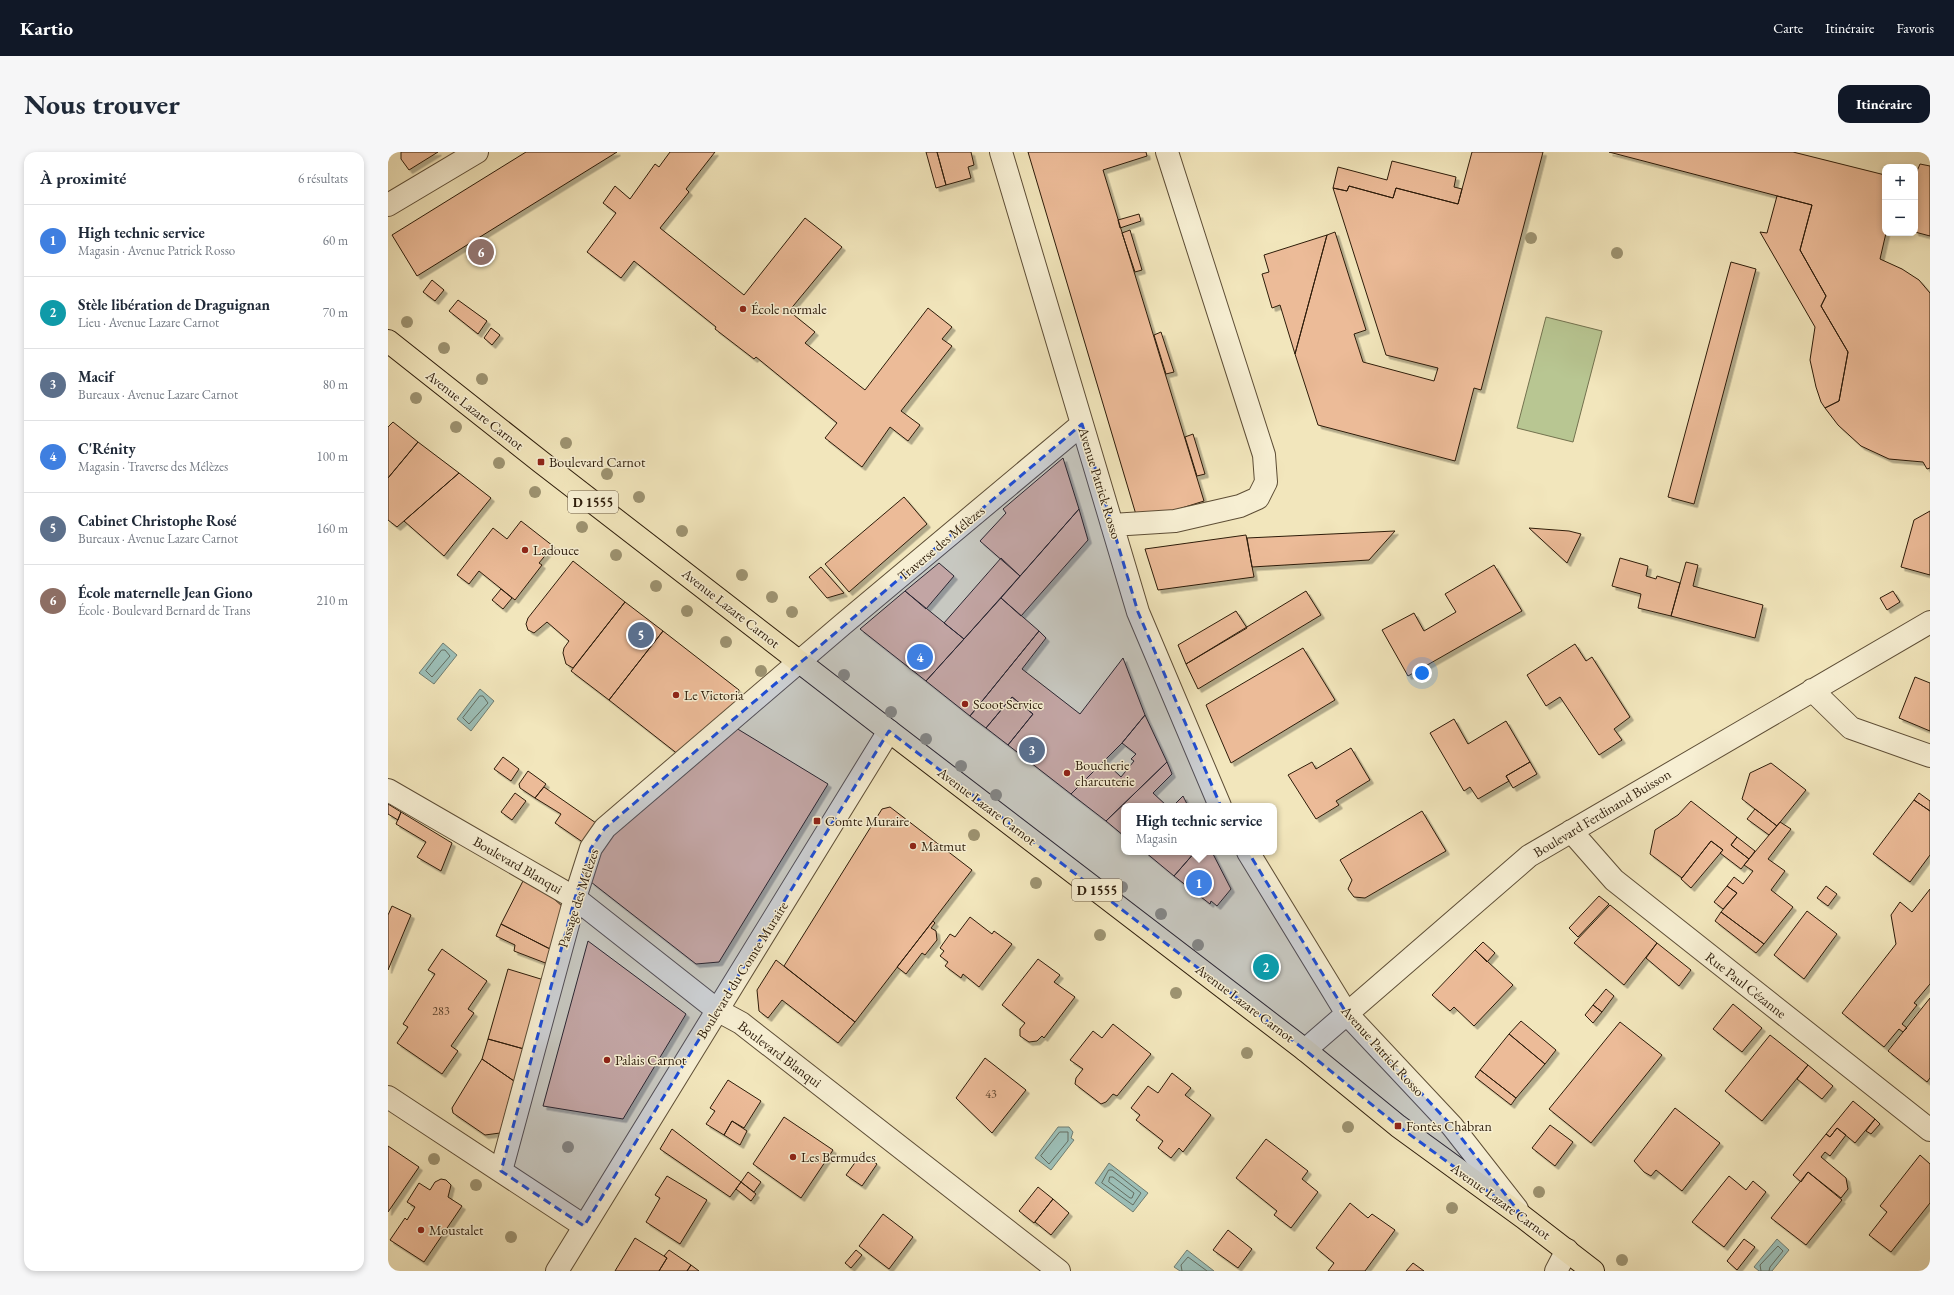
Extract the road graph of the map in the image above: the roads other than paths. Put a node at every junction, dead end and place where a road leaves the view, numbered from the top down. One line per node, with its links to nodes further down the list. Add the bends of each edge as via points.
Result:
1 (477, 152): 4 (street)
2 (1001, 152): 6 (street, Avenue Patrick Rosso)
3 (1167, 152): 7 (street, via 1264,455 1266,482 1258,498 1240,506 1175,521)
4 (388, 205)
5 (388, 341): 9 (main road, Avenue Lazare Carnot / D 1555)
6 (1082, 424): 7 (street, Avenue Patrick Rosso); 9 (street, Traverse des Mélèzes)
7 (1112, 525): 14 (street, Avenue Patrick Rosso, via 1138,612)
8 (1930, 622): 10 (street, Boulevard Ferdinand Buisson)
9 (800, 662): 11 (main road, Avenue Lazare Carnot / D 1555); 17 (street, Passage des Mélèzes, via 605,828 591,848)
10 (1812, 690): 12 (street, via 1852,728); 15 (street, Boulevard Ferdinand Buisson)
11 (889, 731): 18 (street, Boulevard du Comte Muraire); 20 (main road, Avenue Lazare Carnot / D 1555)
12 (1930, 756)
13 (388, 790): 17 (street, Boulevard Blanqui)
14 (1219, 803)
15 (1571, 831): 19 (street, Boulevard Ferdinand Buisson, via 1529,856); 22 (street, Rue Paul Cézanne, via 1614,880)
16 (1250, 855): 19 (street, Avenue Patrick Rosso)
17 (575, 898): 18 (street, Boulevard Blanqui); 23 (street, Passage des Mélèzes)
18 (717, 1010): 25 (street, Boulevard du Comte Muraire); 29 (street, Boulevard Blanqui, via 741,1023)
19 (1347, 1014): 20 (street, Boulevard Ferdinand Buisson); 24 (street, Avenue Patrick Rosso, via 1452,1126)
20 (1305, 1050): 24 (main road, Avenue Lazare Carnot / D 1555, via 1398,1126)
21 (388, 1097): 23 (street)
22 (1930, 1130)
23 (502, 1171): 25 (street)
24 (1524, 1217): 26 (main road, Avenue Lazare Carnot / D 1555)
25 (584, 1226): 28 (street, Boulevard du Comte Muraire)
26 (1567, 1250): 27 (main road, Avenue Lazare Carnot / D 1555); 30 (street)
27 (1591, 1270)
28 (557, 1271)
29 (1059, 1271)
30 (1556, 1271)

